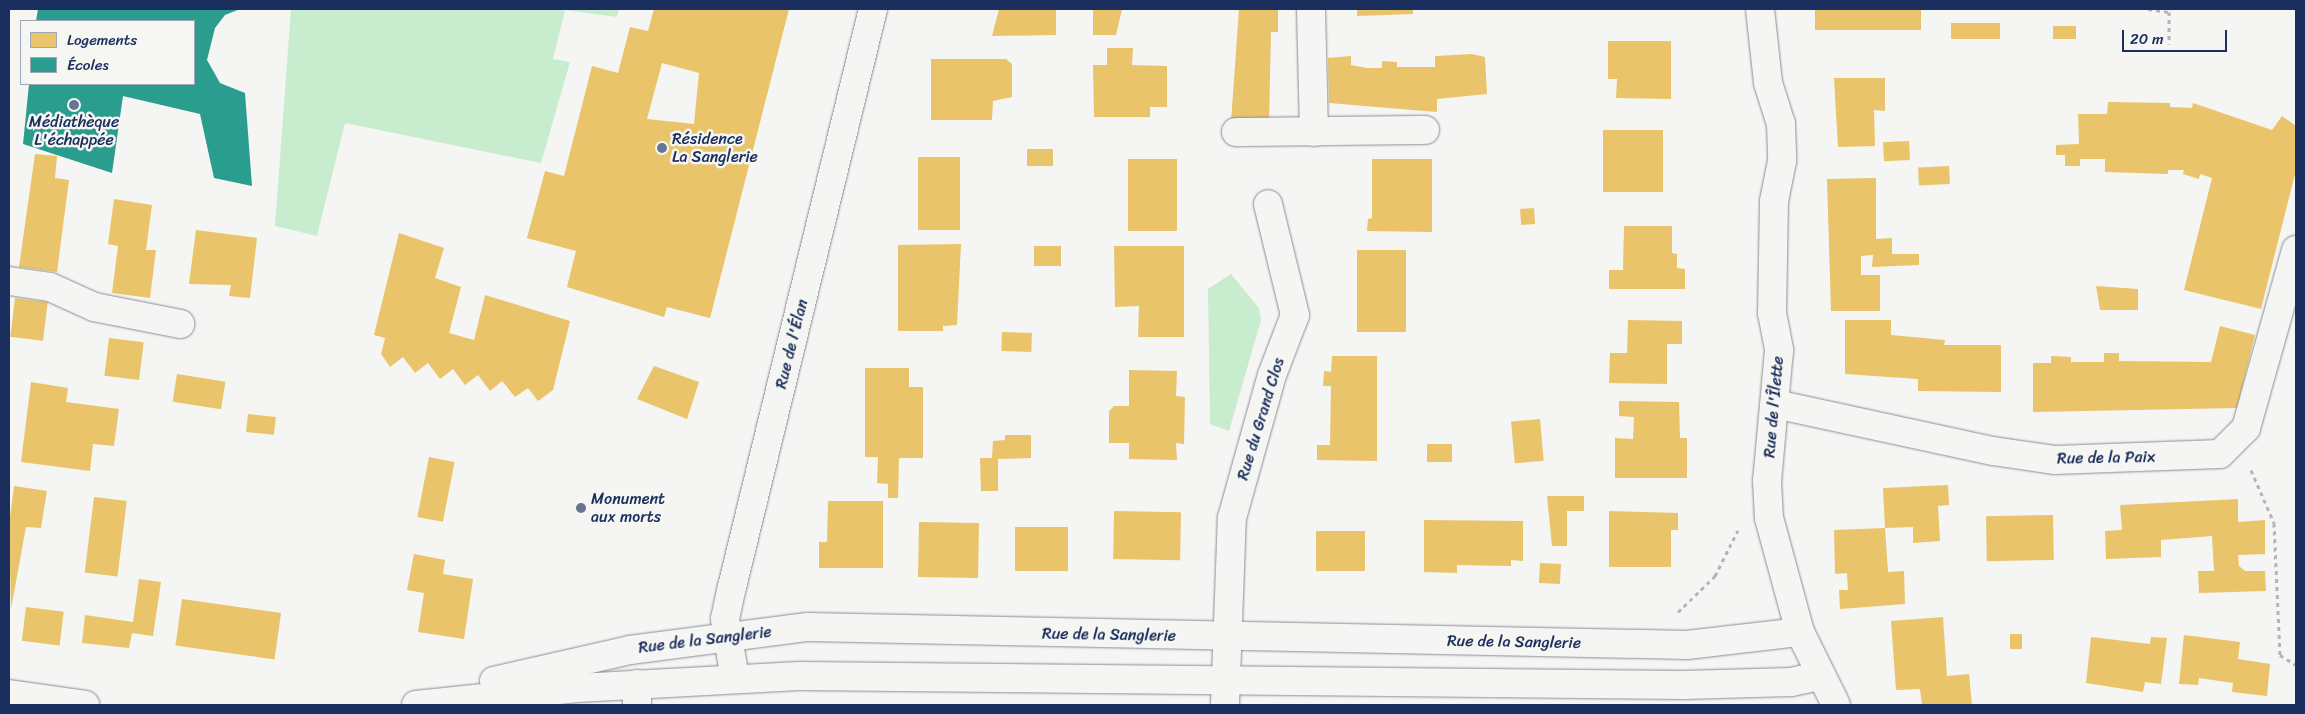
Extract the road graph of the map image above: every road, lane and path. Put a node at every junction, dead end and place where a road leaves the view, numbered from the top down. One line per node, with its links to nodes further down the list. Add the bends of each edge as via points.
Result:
1 (873, 9): 17 (street, Rue de l'Élan, via 732,587 725,619)
2 (1311, 9): 8 (street)
3 (1760, 9): 13 (street, Rue de l'Îlette, via 1768,83 1781,124 1782,161 1774,201 1772,314 1780,350)
4 (2148, 9): 5 (path, via 2169,12)
5 (2169, 44)
6 (1424, 130): 8 (street)
7 (1236, 132): 8 (street)
8 (1314, 132)
9 (1268, 204): 18 (street, Rue du Grand Clos, via 1295,315 1272,375 1232,518)
10 (2296, 250): 14 (street, via 2246,428)
11 (9, 281): 12 (street, via 50,287 94,307)
12 (180, 324)
13 (1775, 404): 14 (street, Rue de la Paix, via 1993,451 2055,460 2206,456 2220,454); 15 (street, Rue de l'Îlette)
14 (2234, 444): 20 (path, via 2248,463 2274,523 2280,655)
15 (1768, 505): 16 (street, Rue de l'Îlette, via 1774,544); 19 (path, via 1743,515 1726,560 1705,589 1648,631)
16 (1800, 632): 19 (street, Rue de la Sanglerie, via 1704,644); 21 (street, Rue de l'Îlette)
17 (728, 636): 18 (street, Rue de la Sanglerie, via 808,627); 22 (street, Rue de l'Élan); 28 (street, Rue de la Sanglerie, via 630,650 483,684)
18 (1225, 638): 19 (street, Rue de la Sanglerie); 23 (street, Rue du Grand Clos)
19 (1638, 644)
20 (2296, 664)
21 (1820, 676): 23 (street, Rue de la Sanglerie, via 1791,682 1684,686); 30 (street, Rue de l'Îlette)
22 (735, 679): 23 (street, Rue de la Sanglerie, via 895,675); 25 (street, Rue de la Sanglerie)
23 (1226, 679): 29 (street, Rue du Grand Clos)
24 (9, 694): 27 (street)
25 (637, 695): 26 (street, Rue de la Sanglerie)
26 (490, 701): 28 (street, Rue de la Sanglerie)
27 (85, 705)
28 (421, 705)
29 (1225, 705)
30 (1836, 705)

